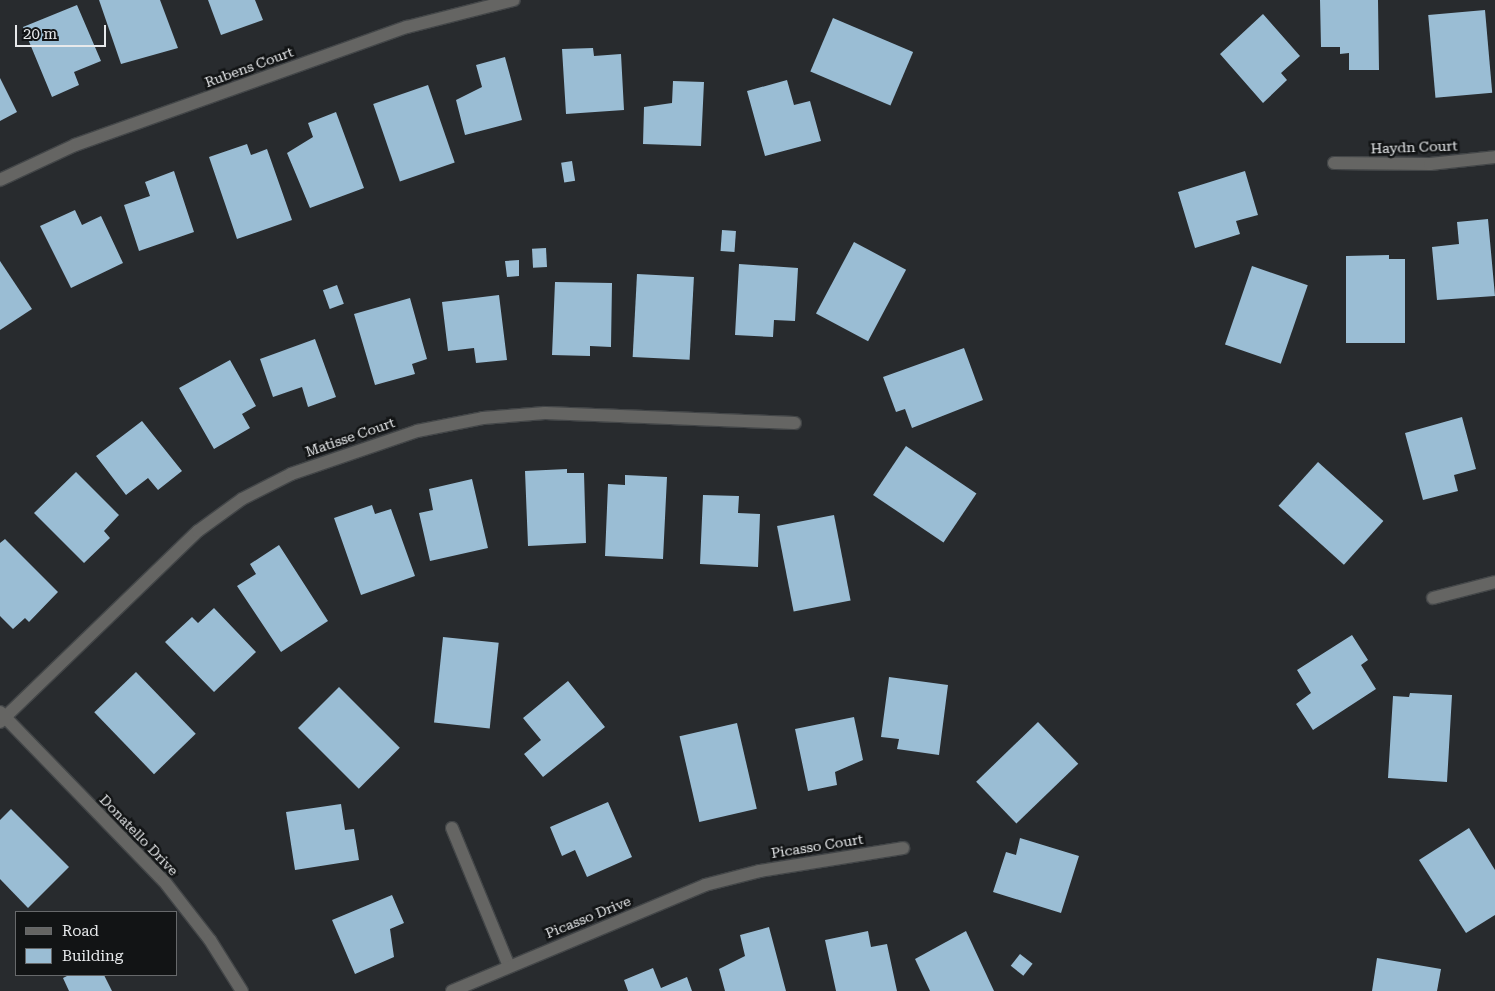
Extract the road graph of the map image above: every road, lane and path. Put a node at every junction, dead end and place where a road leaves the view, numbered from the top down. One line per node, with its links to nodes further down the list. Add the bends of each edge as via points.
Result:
1 (514, 0): 4 (street, Rubens Court, via 407,27 75,145)
2 (1495, 157): 3 (street, Haydn Court, via 1430,164)
3 (1334, 163)
4 (0, 180)
5 (795, 423): 8 (street, Matisse Court, via 545,413 482,418 417,431 292,474 242,499 198,531)
6 (1495, 582): 7 (street)
7 (1433, 598)
8 (2, 717): 13 (street, Donatello Drive, via 164,881 210,940)
9 (452, 828): 12 (street)
10 (903, 848): 11 (street, Picasso Court)
11 (736, 877): 12 (street, Picasso Drive, via 705,885)
12 (509, 966): 14 (street, Picasso Drive)
13 (242, 991)
14 (452, 991)

